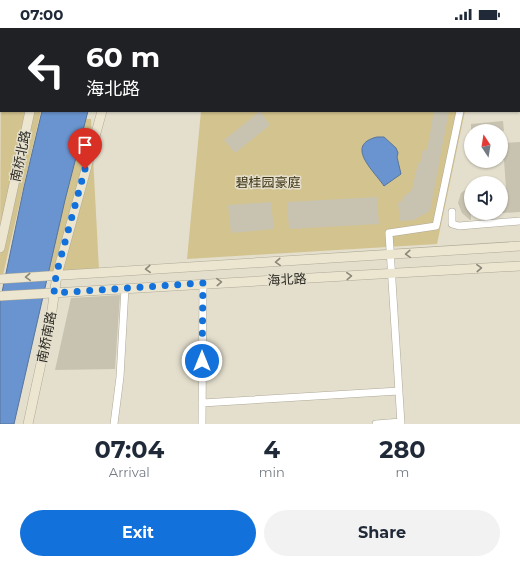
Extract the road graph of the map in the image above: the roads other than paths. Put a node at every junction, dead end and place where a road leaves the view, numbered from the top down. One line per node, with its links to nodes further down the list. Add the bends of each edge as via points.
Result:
1 (30, 112): 7 (street, 南桥北路)
2 (102, 112): 11 (street, 南桥南路)
3 (460, 112): 8 (street, via 436,226 388,233)
4 (452, 212): 5 (street, via 452,224 459,226)
5 (520, 221)
6 (520, 246): 8 (street, one-way to 8)
7 (0, 248)
8 (390, 255): 10 (street); 11 (street, one-way to 11)
9 (520, 266): 10 (street, 海北路, one-way to 9)
10 (391, 274): 13 (street, 海北路, one-way to 10); 17 (street)
11 (56, 275): 12 (street, one-way to 12); 15 (street, 南桥南路)
12 (0, 279)
13 (203, 283): 14 (street, 海北路); 18 (street)
14 (125, 288): 15 (street, 海北路); 21 (street, via 120,377)
15 (54, 293): 16 (street, 海北路); 20 (street, 南桥南路)
16 (0, 296)
17 (398, 391): 18 (street); 19 (street)
18 (202, 403): 22 (street)
19 (401, 423): 23 (street)
20 (28, 424)
21 (114, 424)
22 (202, 424)
23 (376, 424)

